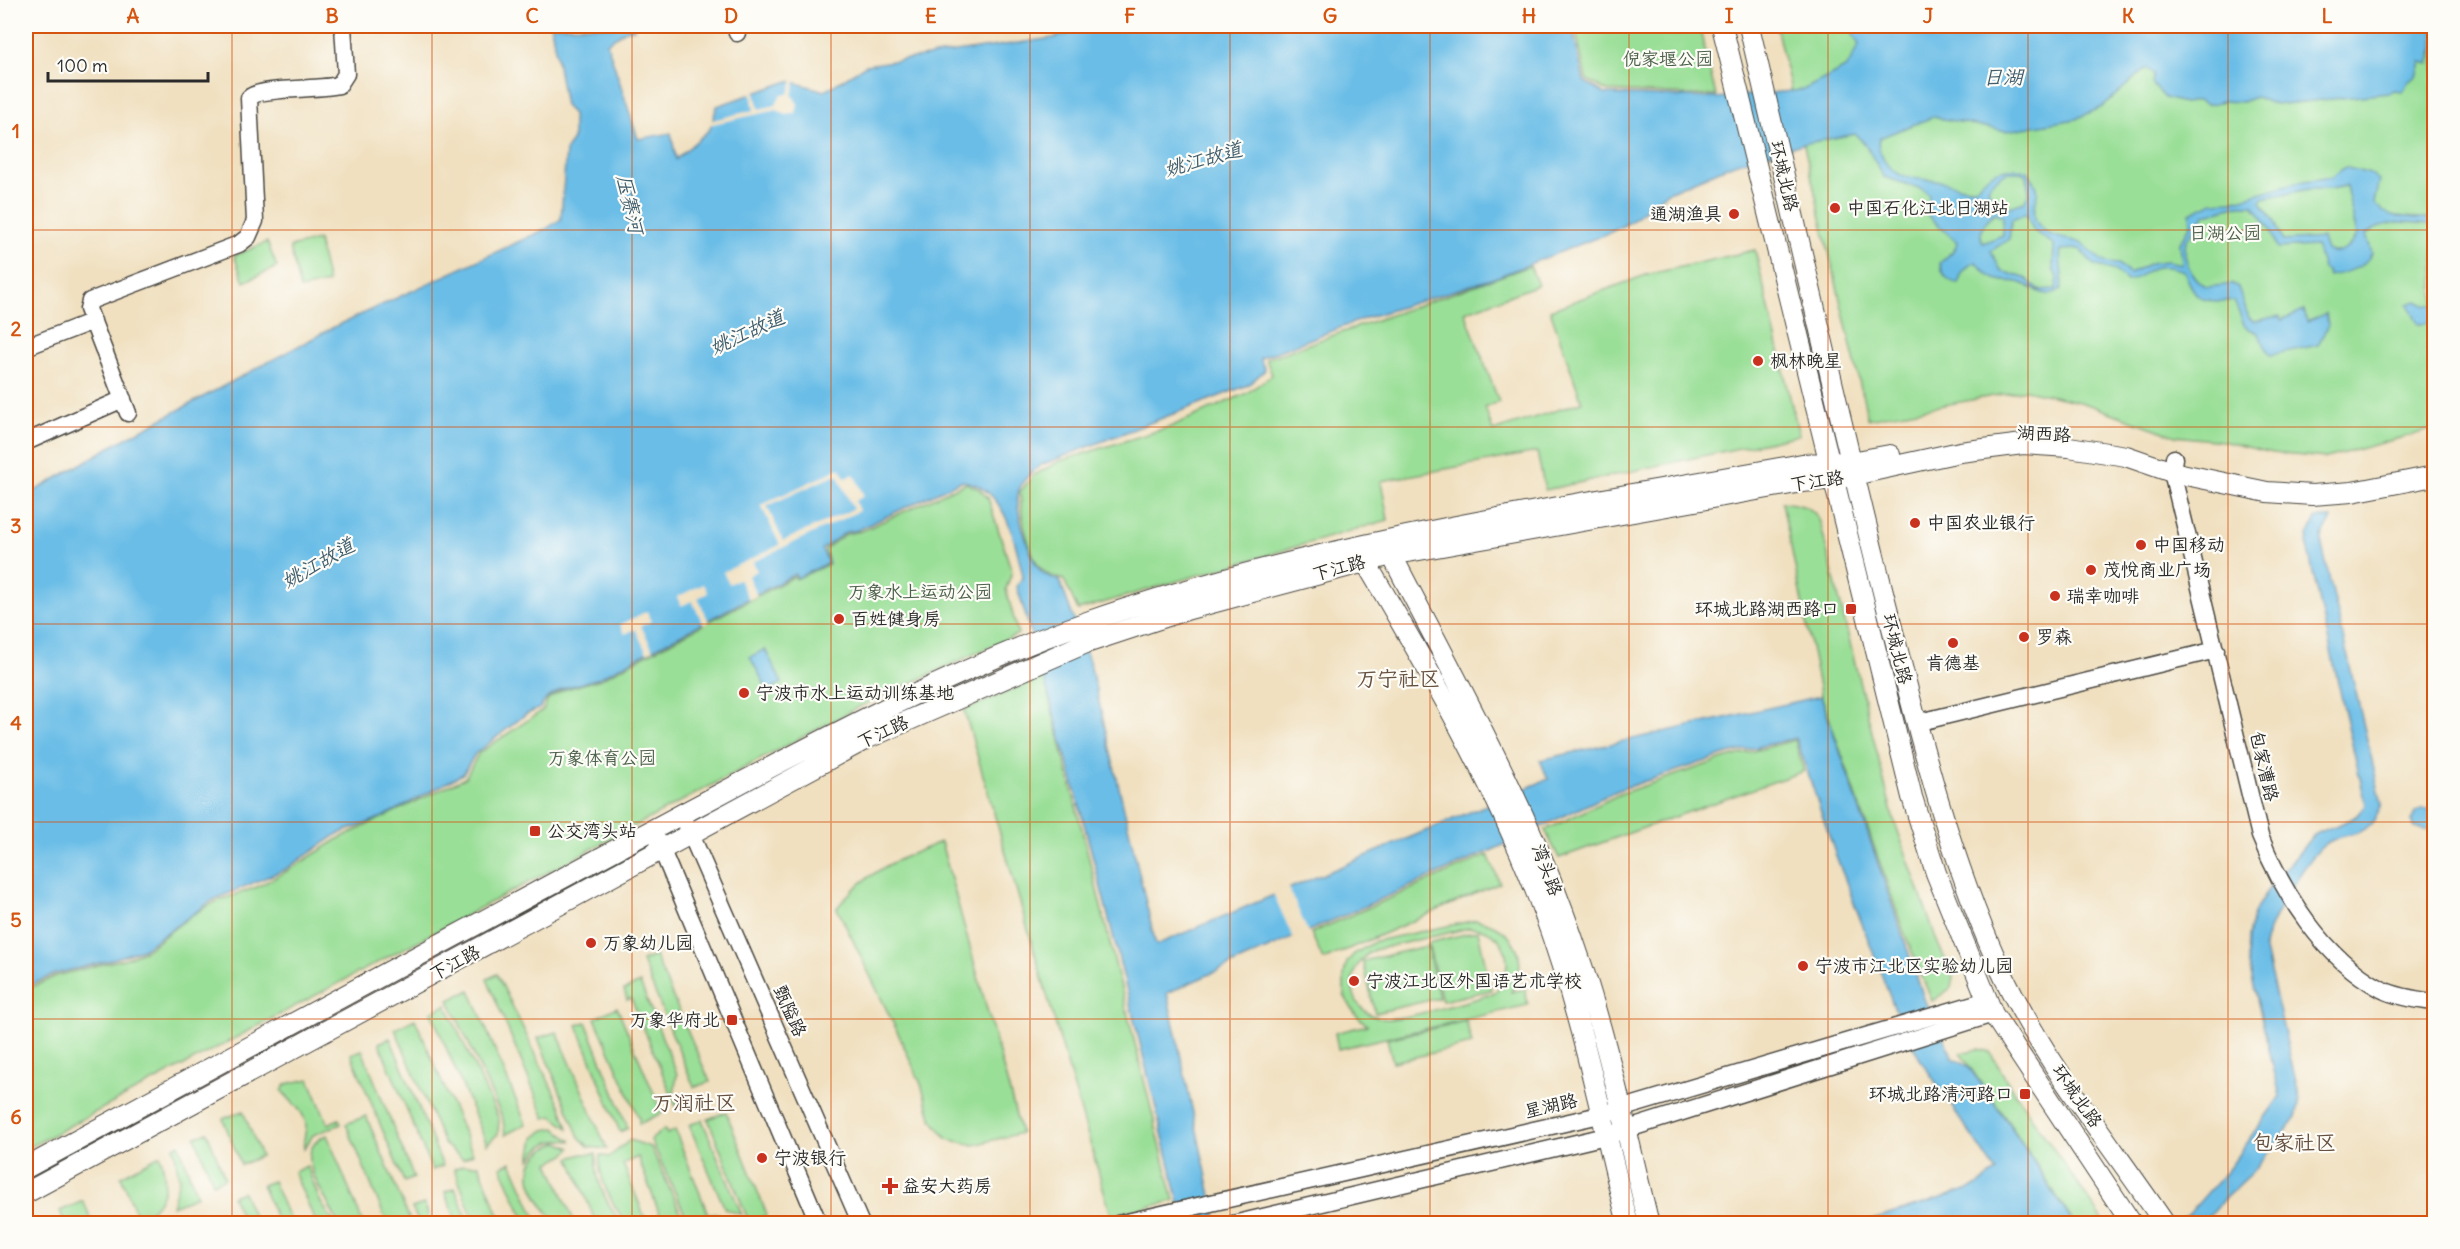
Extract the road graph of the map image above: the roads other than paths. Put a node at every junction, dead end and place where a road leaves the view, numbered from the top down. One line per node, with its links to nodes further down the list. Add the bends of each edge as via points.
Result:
1 (343, 26): 4 (street, via 346,74 339,85 316,90 258,92 249,98 255,221 248,237 239,244 95,298 88,304)
2 (1722, 26): 8 (main road, 环城北路)
3 (1749, 26): 8 (main road, 环城北路)
4 (93, 321): 5 (street); 6 (street, via 126,406)
5 (26, 348)
6 (26, 442)
7 (2173, 465): 8 (main road, 湖西路, via 2069,447 2023,444); 9 (main road, 湖西路, via 2232,485 2312,495 2352,492); 12 (street, 包家漕路)
8 (1843, 470): 10 (main road, 下江路, via 1803,465); 13 (main road, 环城北路); 21 (main road, 环城北路, via 1912,797 1943,892)
9 (2434, 476)
10 (1387, 548): 11 (main road, 下江路); 14 (main road, 湾头路, via 1461,684)
11 (1361, 553): 14 (main road, 湾头路); 15 (main road, 下江路, via 1184,591 1084,623 852,724); 17 (main road, 下江路, via 1086,643 1020,670 868,738)
12 (2216, 650): 13 (street); 20 (street, 包家漕路, via 2260,836 2276,874 2314,931 2354,968 2382,989)
13 (1916, 723): 35 (main road, 环城北路, via 1957,862 1999,966 2041,1043)
14 (1504, 793): 18 (main road, 湾头路)
15 (682, 814): 16 (main road, 下江路); 17 (street, 甄隘路)
16 (653, 829): 19 (street); 26 (main road, 下江路)
17 (690, 833): 19 (main road, 下江路); 29 (street, 甄隘路)
18 (1525, 842): 22 (main road, 湾头路, via 1578,951); 23 (main road, 湾头路)
19 (662, 849): 27 (main road, 下江路); 28 (street)
20 (2434, 1002)
21 (1990, 1007): 22 (street, 星湖路); 24 (street); 34 (main road, 环城北路)
22 (1622, 1109): 23 (street, 星湖路); 24 (main road, 湾头路)
23 (1600, 1115): 25 (main road, 湾头路); 30 (street, 星湖路)
24 (1627, 1130): 25 (street); 33 (main road, 湾头路)
25 (1606, 1136): 31 (street); 32 (main road, 湾头路)
26 (26, 1168)
27 (26, 1193)
28 (819, 1224)
29 (861, 1224)
30 (1118, 1224)
31 (1233, 1224)
32 (1628, 1224)
33 (1649, 1224)
34 (2132, 1224)
35 (2165, 1224)

